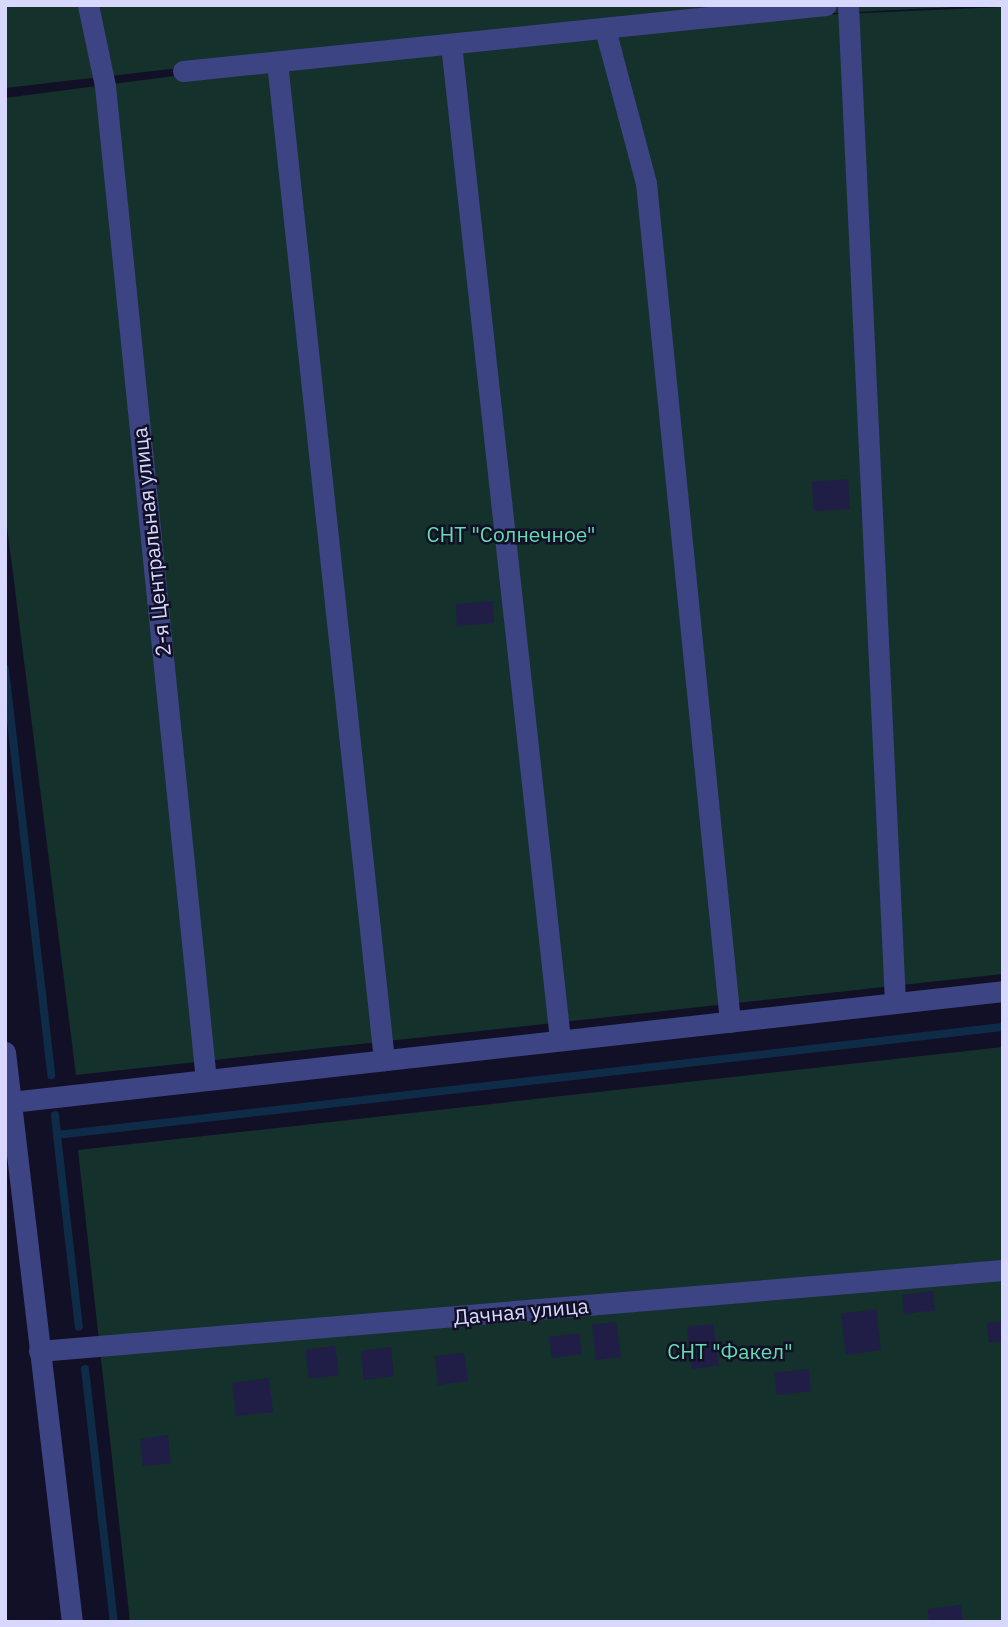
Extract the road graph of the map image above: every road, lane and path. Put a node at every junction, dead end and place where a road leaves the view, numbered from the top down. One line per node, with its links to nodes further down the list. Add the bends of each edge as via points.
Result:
1 (88, 5): 14 (street, 2-я Центральная улица, via 105,86)
2 (826, 5): 4 (street)
3 (848, 5): 9 (street)
4 (605, 29): 5 (street); 10 (street, via 646,183)
5 (451, 44): 6 (street); 11 (street)
6 (277, 62): 7 (street); 13 (street)
7 (183, 71)
8 (1003, 991): 9 (street)
9 (895, 1003): 10 (street)
10 (730, 1021): 11 (street)
11 (560, 1040): 13 (street)
12 (5, 1052): 15 (street)
13 (384, 1060): 14 (street)
14 (206, 1080): 15 (street)
15 (11, 1102): 17 (street)
16 (1003, 1270): 17 (street, Дачная улица)
17 (39, 1351): 18 (street)
18 (72, 1622)

